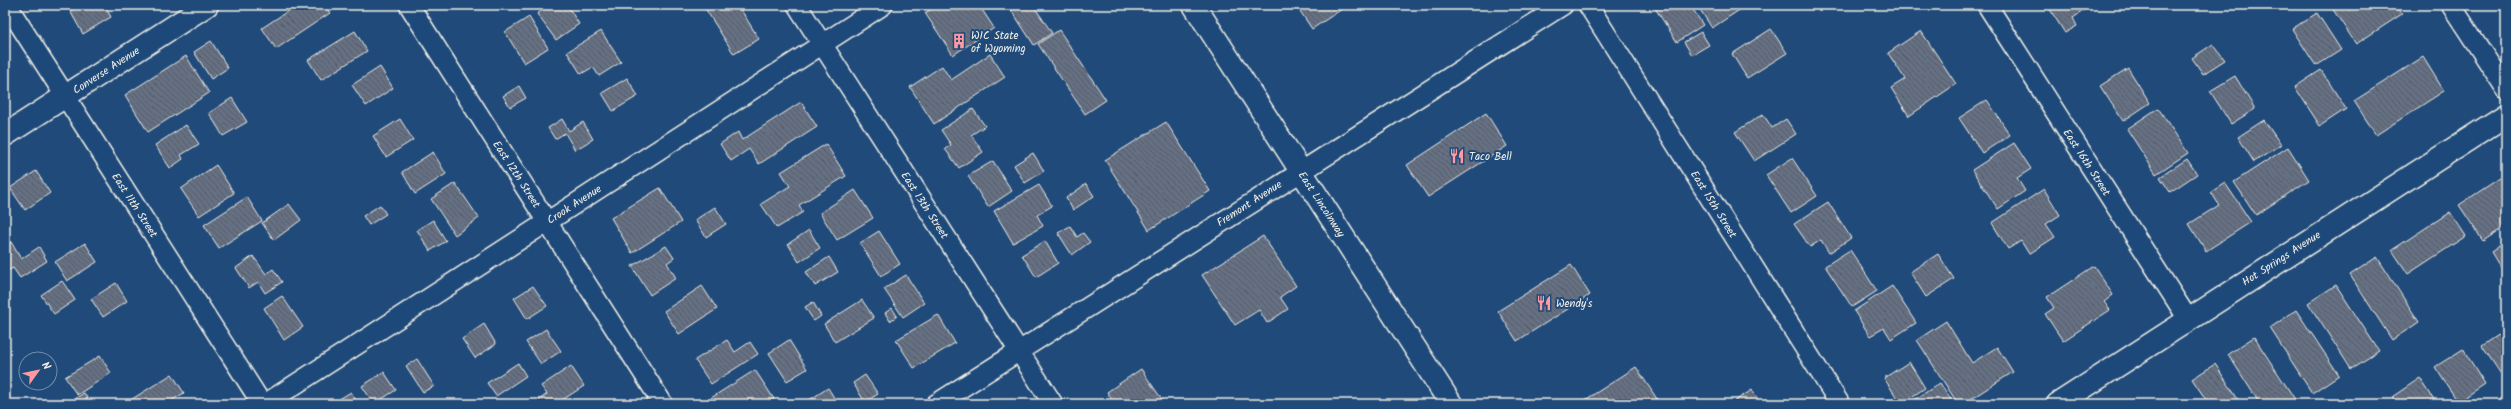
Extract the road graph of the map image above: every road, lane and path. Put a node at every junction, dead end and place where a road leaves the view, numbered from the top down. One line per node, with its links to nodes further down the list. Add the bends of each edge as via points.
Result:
1 (7, 5): 13 (street, East 11th Street)
2 (207, 5): 13 (street, Converse Avenue)
3 (409, 5): 17 (street, East 12th Street)
4 (797, 5): 11 (street, East 13th Street)
5 (883, 5): 11 (street, Crook Avenue)
6 (1194, 5): 16 (street, East Lincolnway)
7 (1563, 5): 16 (street, Fremont Avenue)
8 (1588, 5): 25 (street, East 15th Street)
9 (1987, 5): 18 (street, East 16th Street)
10 (2452, 5): 12 (street)
11 (822, 44): 17 (street, Crook Avenue); 19 (street, East 13th Street)
12 (2506, 90)
13 (66, 96): 15 (street, Converse Avenue); 20 (street, East 11th Street)
14 (2506, 114): 18 (street, Hot Springs Avenue)
15 (5, 135)
16 (1300, 170): 19 (street, Fremont Avenue); 24 (street, East Lincolnway)
17 (547, 222): 20 (street, Crook Avenue); 21 (street, East 12th Street)
18 (2188, 319): 26 (street, Hot Springs Avenue)
19 (1019, 351): 22 (street, Fremont Avenue); 23 (street, East 13th Street)
20 (264, 404)
21 (663, 404)
22 (936, 404)
23 (1052, 404)
24 (1451, 404)
25 (1840, 404)
26 (2058, 404)

